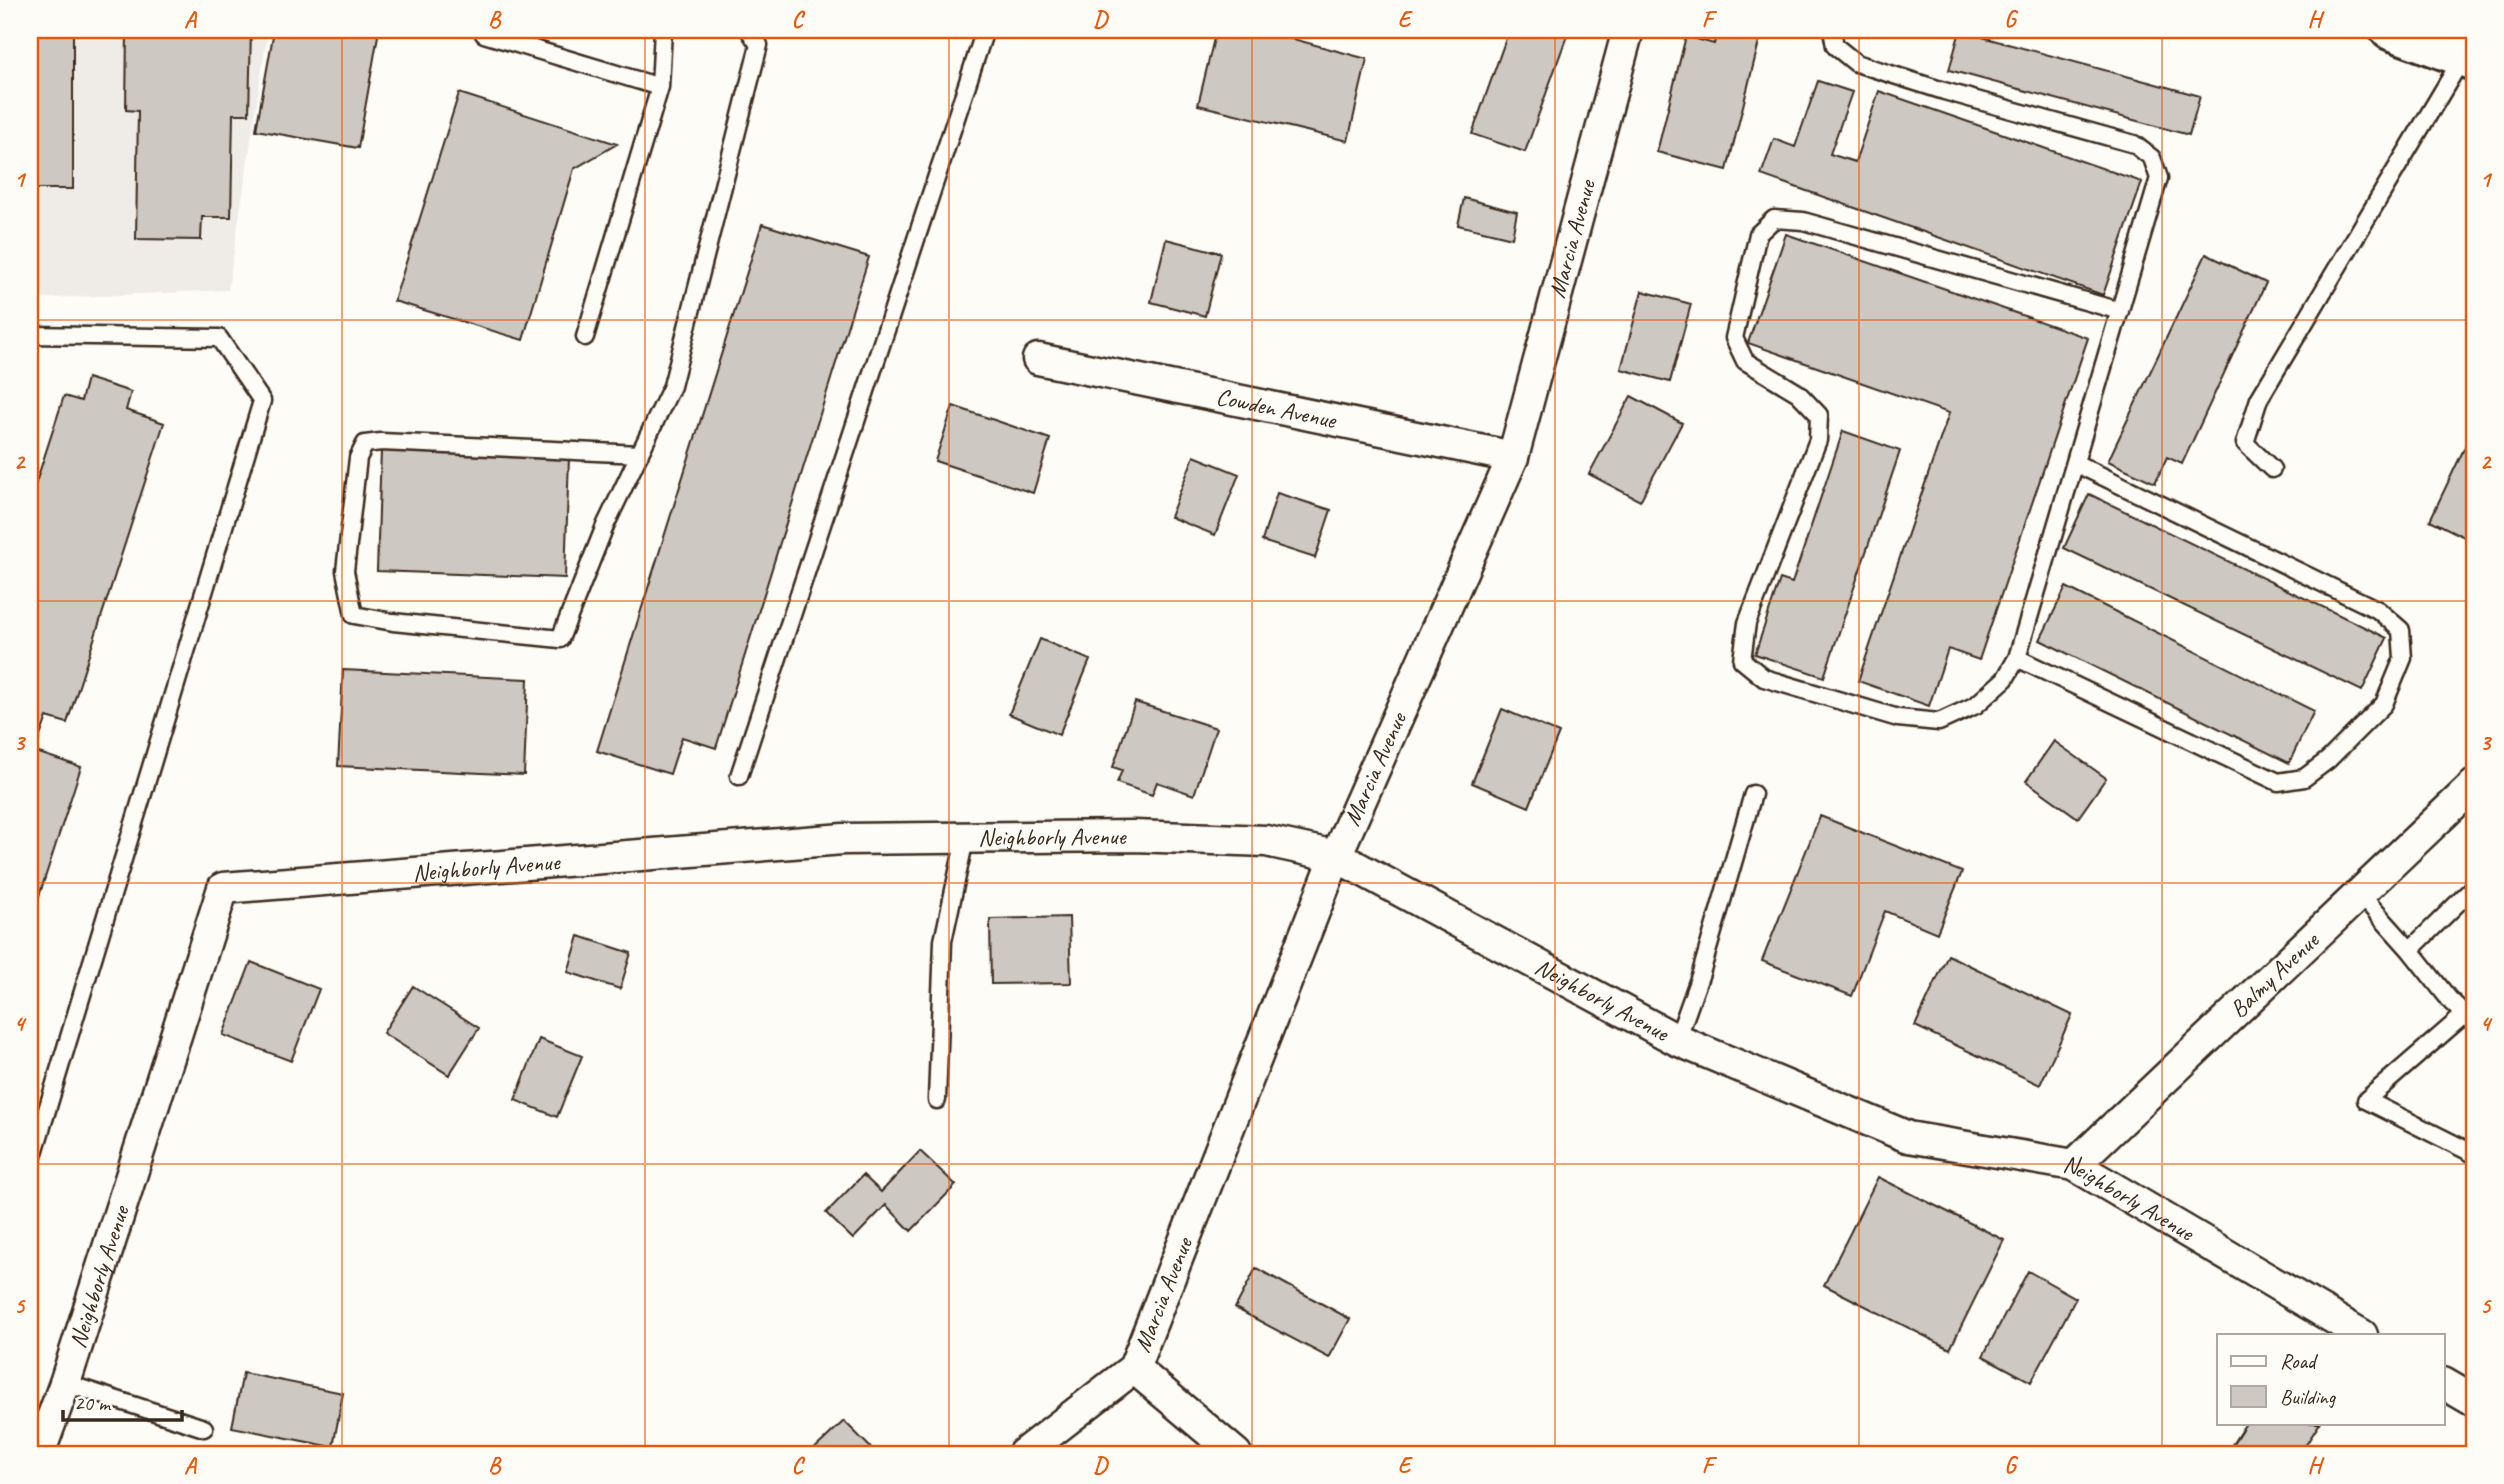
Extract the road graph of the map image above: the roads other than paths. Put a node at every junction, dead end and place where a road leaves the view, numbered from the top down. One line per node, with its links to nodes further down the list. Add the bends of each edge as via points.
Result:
1 (663, 30): 9 (lane)
2 (749, 30): 14 (lane, via 759,45 673,386)
3 (985, 30): 19 (lane)
4 (1628, 30): 15 (street, Marcia Avenue)
5 (1832, 30): 10 (lane, via 1835,46 1856,63 2134,144 2152,158 2160,178)
6 (2390, 30): 8 (main road)
7 (484, 34): 9 (lane)
8 (2469, 59): 17 (lane, via 2259,399 2245,443)
9 (660, 86): 12 (lane)
10 (2120, 311): 16 (lane); 18 (lane, via 1803,221 1774,219 1758,234 1734,338 1745,361 1798,393 1819,415 1818,440 1747,624 1742,660 1764,678 1898,718 1939,722 1976,705 2005,679)
11 (30, 335): 32 (lane, via 219,338 262,401)
12 (585, 337)
13 (1038, 359): 15 (street, Cowden Avenue)
14 (640, 454): 14 (lane, via 605,526 560,639 354,615 345,571 358,458 365,444)
15 (1513, 457): 23 (street, Marcia Avenue)
16 (2075, 463): 18 (lane); 18 (lane, via 2378,610 2401,630 2403,658 2384,704 2328,760 2304,778 2278,782)
17 (2272, 469)
18 (2017, 658)
19 (739, 776)
20 (2474, 785): 25 (street, Balmy Avenue)
21 (1752, 794): 28 (lane)
22 (965, 839): 23 (street, Neighborly Avenue, via 1134,836 1266,841); 29 (lane, via 943,941); 35 (street, Neighborly Avenue, via 842,839 223,888)
23 (1336, 856): 28 (street, Neighborly Avenue); 34 (street, Marcia Avenue)
24 (2474, 887): 26 (lane)
25 (2360, 894): 26 (lane); 31 (street, Balmy Avenue)
26 (2410, 950): 27 (lane)
27 (2469, 1019): 30 (lane, via 2366,1100)
28 (1677, 1040): 31 (street, Neighborly Avenue, via 1908,1138)
29 (937, 1100)
30 (2474, 1154)
31 (2074, 1165): 33 (street, Neighborly Avenue)
32 (30, 1166)
33 (2360, 1334)
34 (1134, 1368): 40 (street, Marcia Avenue); 41 (street)
35 (65, 1382): 38 (lane); 39 (street, Neighborly Avenue)
36 (2444, 1384): 37 (street)
37 (2474, 1401)
38 (204, 1428)
39 (39, 1454)
40 (1023, 1454)
41 (1236, 1454)

